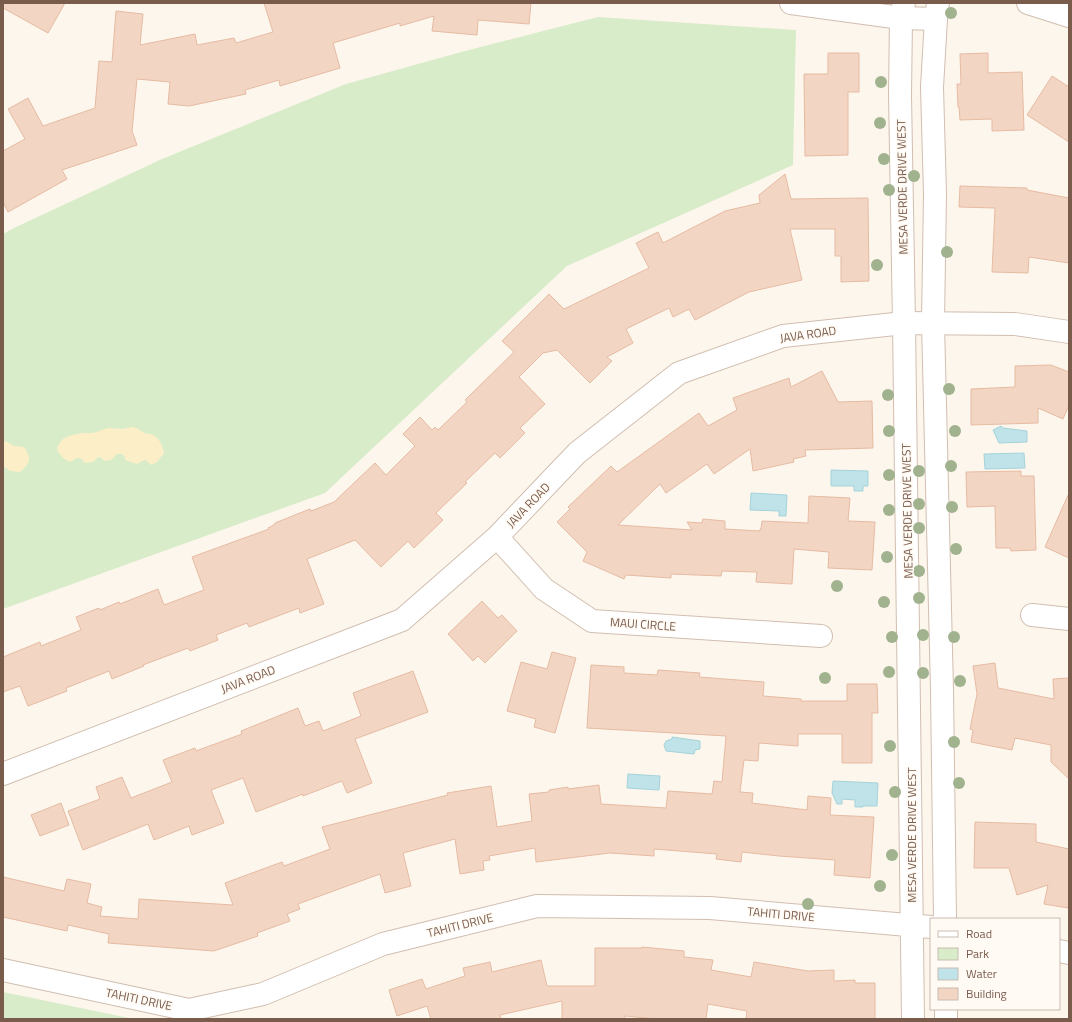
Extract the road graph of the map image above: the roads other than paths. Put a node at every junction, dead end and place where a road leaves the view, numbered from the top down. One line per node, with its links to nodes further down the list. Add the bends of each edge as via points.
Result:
1 (791, 3): 3 (street)
2 (1028, 3): 5 (street)
3 (903, 10): 4 (street); 6 (street, MESA VERDE DRIVE WEST, via 900,96)
4 (937, 11): 7 (street, via 932,87)
5 (1069, 16)
6 (904, 323): 7 (street, JAVA ROAD); 9 (street, JAVA ROAD, via 783,336 679,373 577,453); 15 (street, MESA VERDE DRIVE WEST)
7 (933, 323): 8 (street, JAVA ROAD, via 1015,324); 14 (street)
8 (1069, 332)
9 (497, 537): 12 (street, MAUI CIRCLE, via 544,589 592,621); 13 (street, JAVA ROAD, via 402,620)
10 (1032, 615): 11 (street)
11 (1069, 620)
12 (821, 636)
13 (3, 774)
14 (945, 918)
15 (921, 926): 16 (street, TAHITI DRIVE, via 710,908 537,906 383,944 263,994 189,1010); 17 (street, MESA VERDE DRIVE WEST)
16 (3, 970)
17 (913, 1019)

